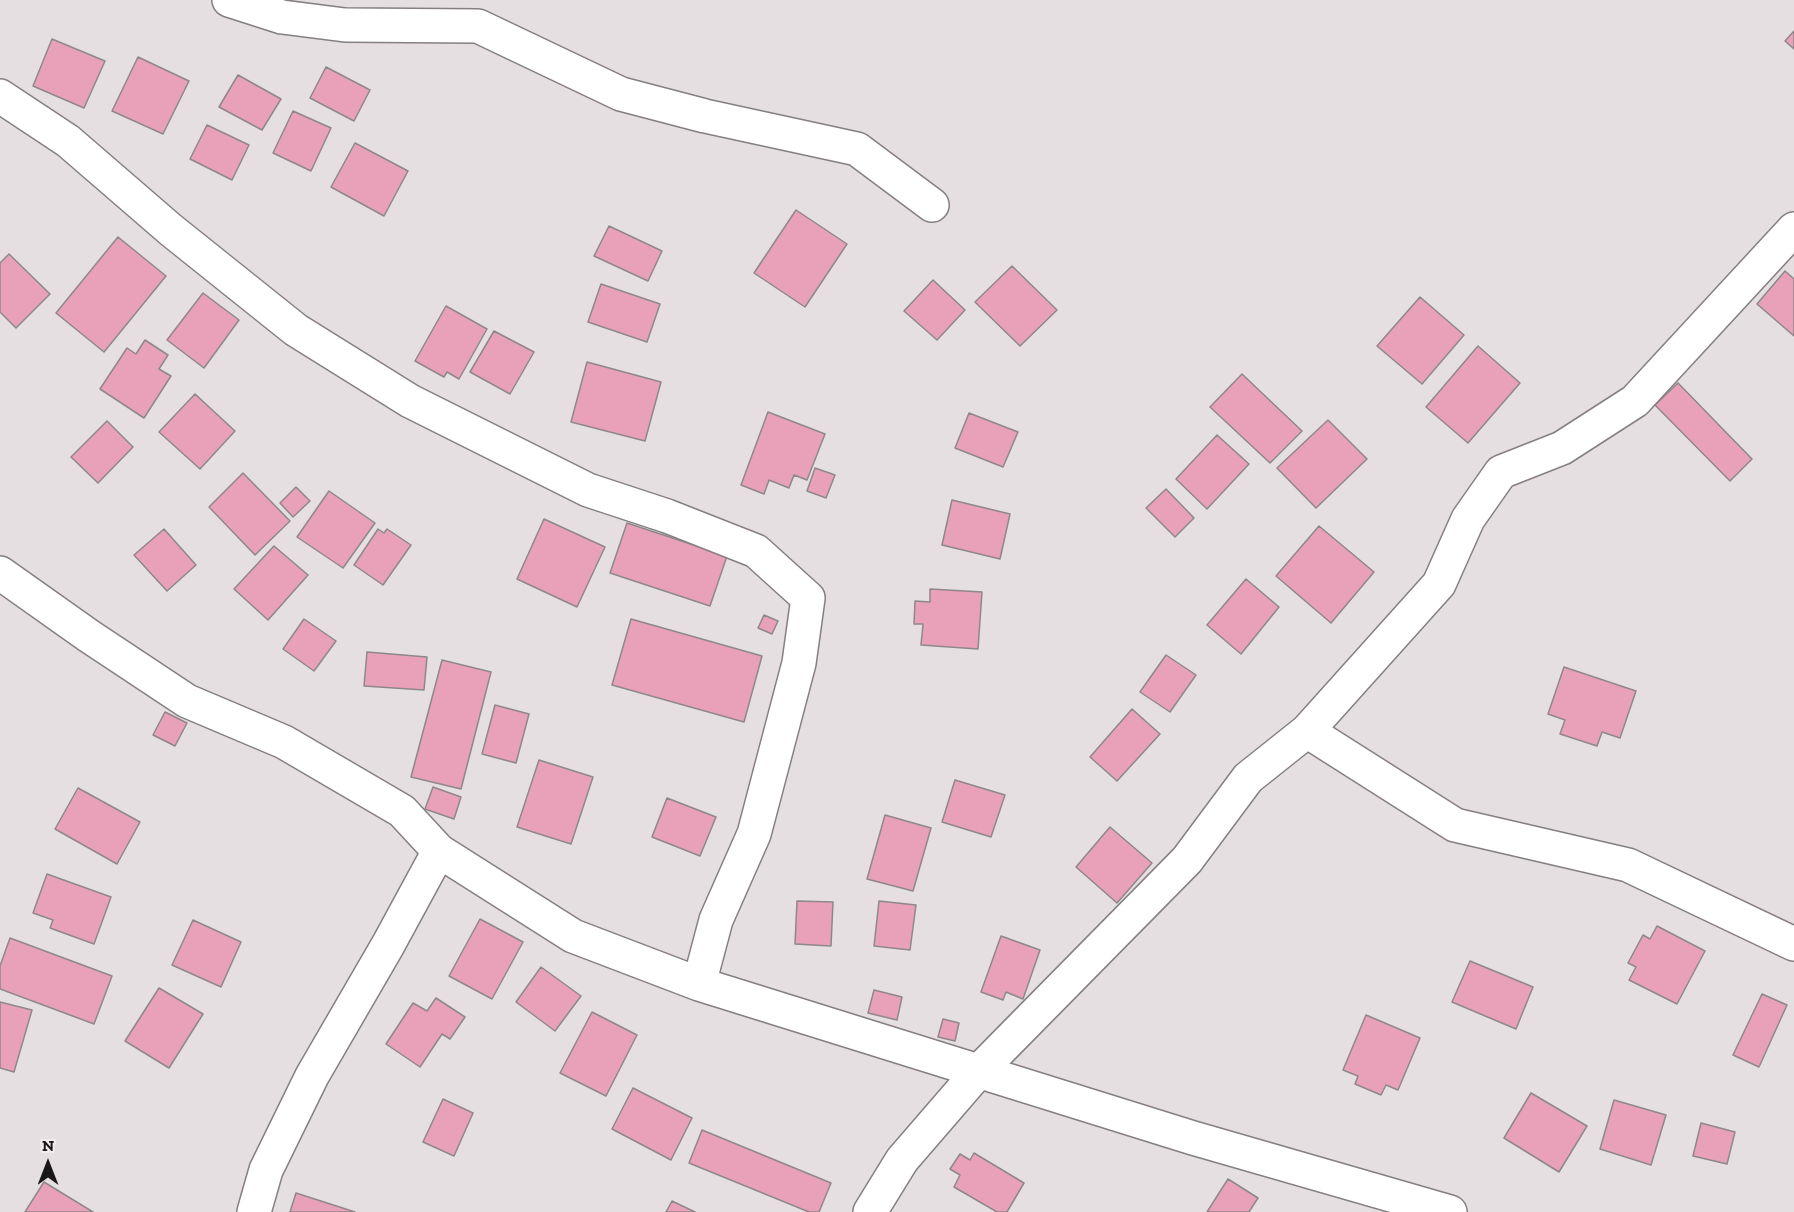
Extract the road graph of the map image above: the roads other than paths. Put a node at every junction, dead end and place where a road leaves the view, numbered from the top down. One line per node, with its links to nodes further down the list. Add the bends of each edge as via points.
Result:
1 (229, 0): 3 (street, via 282,17 345,25 478,26 621,94 705,117 856,149)
2 (0, 96): 9 (street, via 68,141 171,230 297,330 410,401 588,490 756,550 808,598 799,663 754,834 716,920)
3 (932, 205)
4 (1794, 229): 6 (street, via 1635,401 1562,447 1501,472 1468,519 1439,584)
5 (0, 573): 7 (street, via 187,701 284,742 402,811)
6 (1307, 731): 8 (street, via 1455,825 1628,865); 10 (street, via 1248,778 1186,860)
7 (439, 851): 9 (street, via 573,936); 11 (street, via 312,1076 266,1170)
8 (1794, 944)
9 (699, 984): 10 (street)
10 (978, 1072): 12 (street, via 902,1160); 13 (street)
11 (254, 1212)
12 (870, 1212)
13 (1449, 1212)

